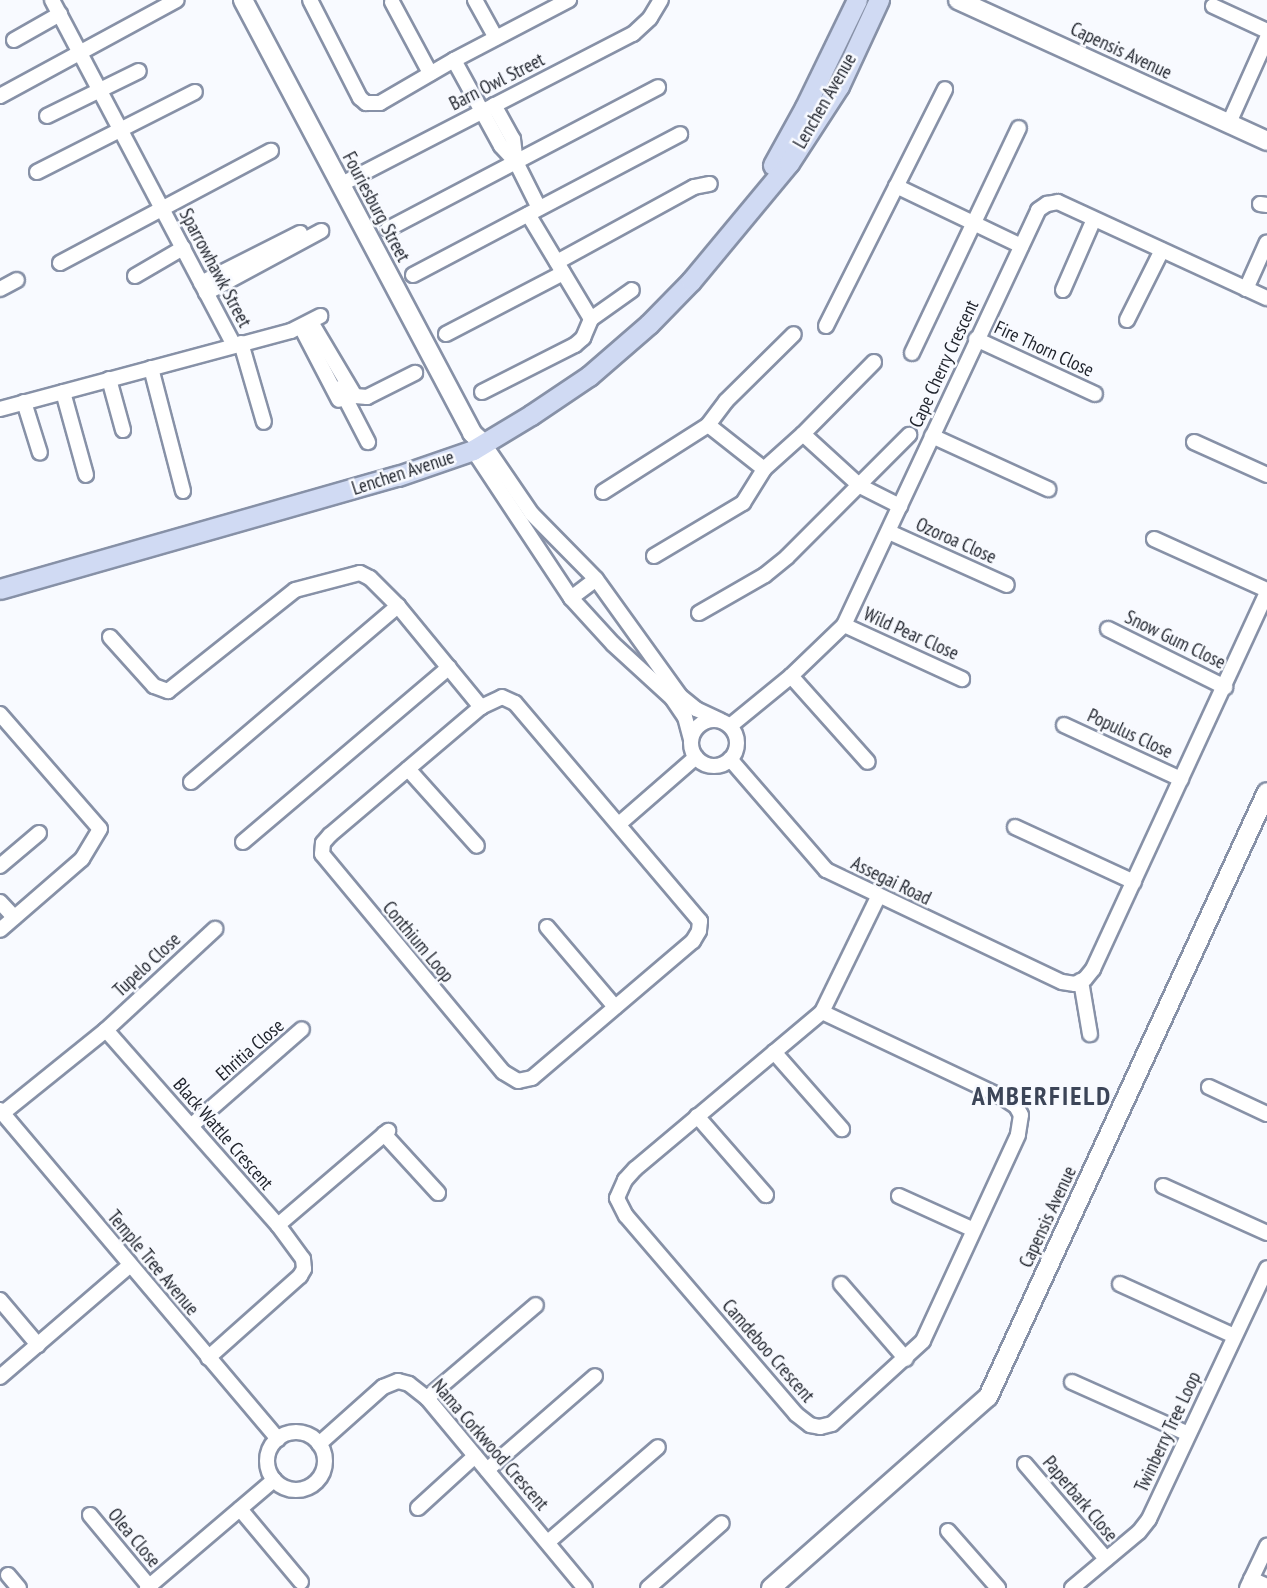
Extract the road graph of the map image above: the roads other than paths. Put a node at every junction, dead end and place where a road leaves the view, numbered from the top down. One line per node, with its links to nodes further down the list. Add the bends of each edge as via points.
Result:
1 (52, 0): 13 (street, Sparrowhawk Street)
2 (177, 0): 18 (street)
3 (243, 0): 38 (street, Fouriesburg Street)
4 (310, 0): 21 (street, via 363,102 380,103)
5 (475, 0): 15 (street)
6 (661, 0): 27 (street, Barn Owl Street, via 633,34)
7 (857, 0): 46 (main road, Lenchen Avenue, via 788,141)
8 (879, 0): 46 (main road, Lenchen Avenue, via 821,115)
9 (958, 0): 29 (street, Capensis Avenue)
10 (562, 1): 15 (street)
11 (392, 2): 21 (street)
12 (1213, 6): 14 (street)
13 (60, 14): 17 (street); 18 (street, Sparrowhawk Street)
14 (1267, 31)
15 (496, 38): 19 (street)
16 (1267, 38): 29 (street)
17 (14, 40)
18 (79, 51): 23 (street, Sparrowhawk Street); 26 (street)
19 (454, 60): 21 (street); 27 (street)
20 (139, 71): 23 (street)
21 (430, 73)
22 (659, 87): 35 (street)
23 (99, 89): 28 (street); 31 (street, Sparrowhawk Street)
24 (945, 89): 39 (street)
25 (195, 92): 31 (street)
26 (0, 96)
27 (487, 108): 35 (street, via 501,146); 38 (street, Barn Owl Street)
28 (47, 116)
29 (1229, 124): 33 (street, Capensis Avenue)
30 (1019, 128): 43 (street)
31 (120, 130): 36 (street); 40 (street, Sparrowhawk Street)
32 (680, 134): 41 (street)
33 (1267, 141)
34 (271, 150): 40 (street, Sparrowhawk Street)
35 (516, 162): 41 (street); 45 (street)
36 (37, 172)
37 (710, 184): 53 (street, via 694,187)
38 (340, 185): 90 (street, Fouriesburg Street)
39 (897, 186): 43 (street); 67 (street)
40 (162, 208): 49 (street, Sparrowhawk Street); 52 (street, Sparrowhawk Street)
41 (534, 211): 53 (street); 54 (street)
42 (1094, 219): 48 (street, Cape Cherry Crescent, via 1058,202 1047,204 1036,213); 50 (street, Cape Cherry Crescent); 61 (street)
43 (974, 224): 48 (street); 72 (street)
44 (318, 227): 57 (street)
45 (388, 229)
46 (735, 229): 90 (main road, Lenchen Avenue, via 691,281 589,376)
47 (1267, 242): 59 (street)
48 (1021, 246): 70 (street, Cape Cherry Crescent)
49 (183, 248): 55 (street); 57 (street, Sparrowhawk Street)
50 (1164, 251): 59 (street, Cape Cherry Crescent); 63 (street); 65 (street)
51 (243, 255): 57 (street)
52 (60, 263)
53 (560, 267): 64 (street); 68 (street)
54 (413, 275)
55 (135, 276)
56 (17, 281): 58 (street)
57 (201, 284): 71 (street, Sparrowhawk Street)
58 (0, 289)
59 (1246, 289): 62 (street, Cape Cherry Crescent)
60 (632, 290): 64 (street)
61 (1063, 290)
62 (1267, 298)
63 (1143, 304)
64 (591, 319): 77 (street, via 575,345)
65 (1127, 320)
66 (310, 322): 71 (street); 75 (street, via 355,396 368,397); 82 (street); 89 (street)
67 (826, 326)
68 (446, 334)
69 (794, 334): 84 (street)
70 (976, 339): 79 (street, Fire Thorn Close); 88 (street, Cape Cherry Crescent)
71 (237, 344): 74 (street); 83 (street, Sparrowhawk Street)
72 (912, 353)
73 (874, 362): 86 (street)
74 (151, 368): 76 (street); 98 (street)
75 (415, 373)
76 (109, 379): 78 (street); 85 (street)
77 (482, 391)
78 (63, 392): 80 (street); 94 (street)
79 (1095, 394)
80 (24, 402): 81 (street); 92 (street)
81 (0, 409)
82 (348, 417)
83 (264, 422)
84 (708, 425): 93 (street); 99 (street)
85 (123, 430)
86 (803, 434): 93 (street); 96 (street)
87 (909, 435): 96 (street)
88 (932, 436): 97 (street); 100 (street, Cape Cherry Crescent)
89 (368, 442)
90 (476, 442): 104 (street, via 532,514); 106 (main road, Lenchen Avenue, via 398,476); 108 (street)
91 (1194, 442): 95 (street)
92 (40, 453)
93 (764, 469): 103 (street, via 743,503)
94 (86, 475)
95 (1267, 475)
96 (860, 486): 100 (street); 110 (street, via 765,575)
97 (1048, 489)
98 (183, 491)
99 (603, 492)
100 (900, 506): 101 (street, Cape Cherry Crescent)
101 (888, 532): 105 (street, Ozoroa Close); 111 (street, Cape Cherry Crescent)
102 (1154, 539): 107 (street)
103 (654, 556)
104 (596, 579): 108 (street); 120 (street, via 680,696)
105 (1007, 585)
106 (0, 589)
107 (1267, 591): 117 (street)
108 (571, 598): 122 (street, via 672,698 685,717)
109 (398, 606): 113 (street, via 360,573 300,588 178,686 164,692); 114 (street); 128 (street)
110 (699, 614)
111 (844, 625): 115 (street, Cape Cherry Crescent); 116 (street, Wild Pear Close)
112 (1108, 629): 117 (street, Snow Gum Close)
113 (110, 636)
114 (449, 667): 118 (street); 133 (street)
115 (792, 676): 120 (street, Cape Cherry Crescent); 125 (street)
116 (962, 678)
117 (1225, 687): 127 (street)
118 (481, 706): 126 (street, Conthium Loop); 130 (street, Conthium Loop, via 498,697 515,703)
119 (0, 714): 139 (street, via 100,829 78,863)
120 (725, 723): 122 (street, via 712,720 698,726); 124 (street, via 737,743)
121 (1064, 725): 127 (street, Populus Close)
122 (691, 740): 123 (street)
123 (696, 757): 124 (street, via 710,765); 130 (street)
124 (730, 759): 137 (street, Assegai Road, via 817,862)
125 (868, 762)
126 (408, 769): 134 (street); 144 (street, Conthium Loop, via 326,838 322,857 503,1072 518,1082 533,1078)
127 (1181, 779): 136 (street)
128 (191, 782)
129 (1267, 792): 201 (street, Capensis Avenue, via 988,1398)
130 (619, 824): 144 (street, Conthium Loop, via 698,915 700,926 693,941)
131 (1015, 827): 136 (street)
132 (39, 833): 135 (street)
133 (243, 842)
134 (477, 846)
135 (0, 866)
136 (1134, 881): 143 (street, via 1093,969)
137 (878, 897): 143 (street, Assegai Road, via 1062,982); 145 (street, Camdeboo Crescent)
138 (0, 901): 139 (street)
139 (14, 917): 142 (street)
140 (547, 927): 144 (street)
141 (215, 929): 146 (street, Tupelo Close)
142 (0, 930)
143 (1078, 983): 148 (street)
144 (615, 1007)
145 (822, 1012): 149 (street, Camdeboo Crescent); 161 (street, Camdeboo Crescent, via 1016,1106 1021,1115 1018,1135)
146 (106, 1030): 151 (street); 154 (street, Black Wattle Crescent)
147 (302, 1030): 154 (street, Ehritia Close)
148 (1090, 1034)
149 (774, 1052): 153 (street, Camdeboo Crescent); 155 (street)
150 (1209, 1087): 152 (street)
151 (1, 1112): 163 (street, Temple Tree Avenue)
152 (1267, 1114)
153 (697, 1116): 158 (street); 172 (street, Camdeboo Crescent, via 635,1169 617,1198 626,1216 796,1414 815,1427 832,1424)
154 (191, 1126): 160 (street, Black Wattle Crescent)
155 (842, 1129)
156 (1163, 1186): 162 (street)
157 (439, 1193): 160 (street, via 386,1132)
158 (766, 1195)
159 (899, 1196): 161 (street)
160 (278, 1225): 171 (street, Black Wattle Crescent, via 303,1259 303,1273)
161 (974, 1230): 172 (street, Camdeboo Crescent, via 923,1341)
162 (1267, 1234)
163 (130, 1266): 170 (street); 171 (street, Temple Tree Avenue)
164 (1267, 1268): 169 (street, Twinberry Tree Loop)
165 (841, 1284): 172 (street)
166 (1120, 1284): 169 (street)
167 (0, 1300): 170 (street)
168 (536, 1305): 176 (street)
169 (1234, 1336): 177 (street, Twinberry Tree Loop)
170 (38, 1345): 174 (street)
171 (208, 1358): 178 (street, Temple Tree Avenue)
172 (906, 1359)
173 (595, 1376): 183 (street)
174 (0, 1377)
175 (1072, 1382): 177 (street)
176 (427, 1398): 179 (street, Nama Corkwood Crescent, via 409,1384 393,1382); 181 (street, Nama Corkwood Crescent)
177 (1188, 1434): 192 (street, Twinberry Tree Loop, via 1144,1527)
178 (278, 1439): 179 (street, via 304,1433); 184 (street, via 268,1454)
179 (319, 1444): 184 (street, via 325,1462 310,1487 291,1490)
180 (658, 1447): 190 (street)
181 (475, 1456): 183 (street, Nama Corkwood Crescent); 185 (street)
182 (1025, 1464): 192 (street, Paperbark Close)
183 (487, 1470): 190 (street, Nama Corkwood Crescent)
184 (274, 1480): 186 (street)
185 (418, 1508)
186 (240, 1509): 194 (street); 197 (street)
187 (90, 1515): 197 (street, Olea Close)
188 (722, 1523): 200 (street)
189 (948, 1531): 202 (street)
190 (548, 1542): 199 (street, Nama Corkwood Crescent)
191 (1267, 1546): 195 (street)
192 (1106, 1559): 203 (street, Twinberry Tree Loop)
193 (8, 1575): 198 (street)
194 (301, 1582)
195 (1249, 1583): 196 (street)
196 (1267, 1586)
197 (148, 1587)
198 (19, 1588)
199 (585, 1588)
200 (648, 1588)
201 (771, 1588)
202 (998, 1588)
203 (1072, 1588)

